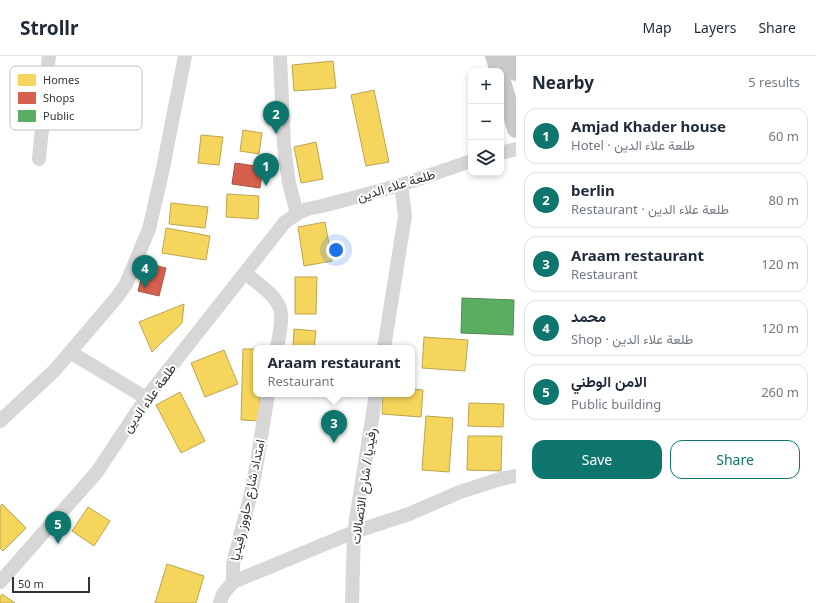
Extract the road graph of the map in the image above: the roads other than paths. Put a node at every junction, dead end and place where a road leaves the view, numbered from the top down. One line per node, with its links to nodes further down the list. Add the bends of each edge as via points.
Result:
1 (49, 56): 6 (street)
2 (185, 56): 21 (street, via 149,229 117,298)
3 (280, 56): 17 (street, via 284,146 289,183)
4 (494, 56): 7 (main road)
5 (511, 56): 8 (main road)
6 (48, 66)
7 (498, 68)
8 (516, 72)
9 (504, 88): 10 (main road)
10 (516, 129)
11 (42, 130): 14 (street)
12 (516, 149): 13 (street)
13 (504, 152)
14 (39, 159)
15 (468, 162): 16 (street, طلعة علاء الدين)
16 (401, 185): 17 (street, طلعة علاء الدين); 20 (street, via 405,216)
17 (297, 214): 18 (street, طلعة علاء الدين, via 285,222)
18 (245, 274): 19 (street, via 278,303 282,314); 24 (street, طلعة علاء الدين)
19 (277, 345)
20 (384, 345)
21 (70, 352): 24 (street); 25 (street, via 54,371)
22 (268, 397): 29 (street, امتداد شارع حاووز رفيديا, via 256,468 233,564)
23 (376, 397): 27 (street, رفيديا / شارع الاتصالات)
24 (146, 398): 28 (street, طلعة علاء الدين, via 97,472)
25 (0, 421)
26 (516, 476): 27 (street, via 460,492 409,514)
27 (354, 532): 29 (street); 31 (street, رفيديا / شارع الاتصالات)
28 (0, 582)
29 (232, 582): 30 (street, امتداد شارع حاووز رفيديا)
30 (220, 603)
31 (352, 603)

